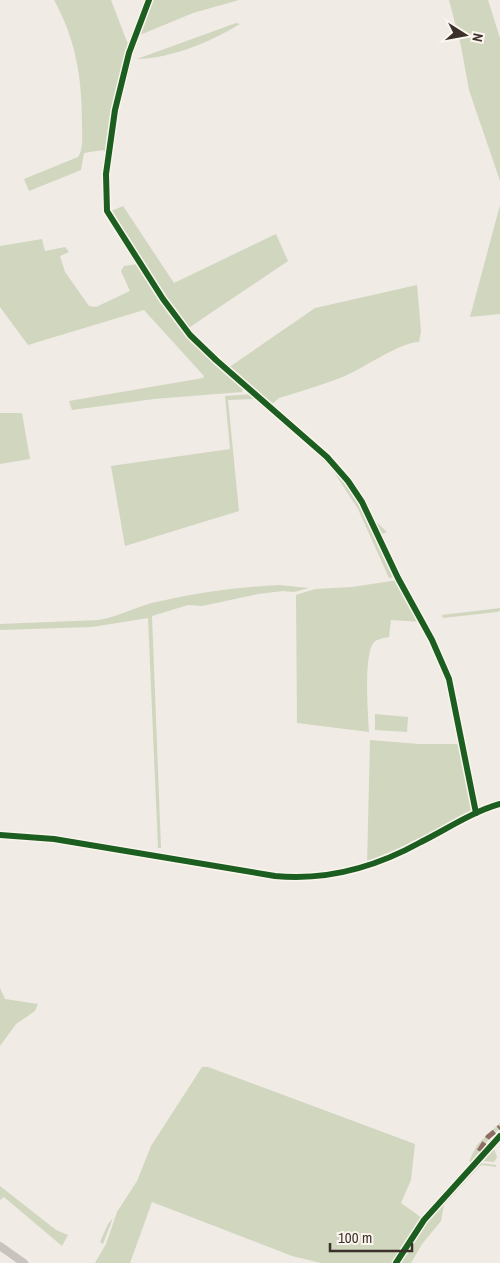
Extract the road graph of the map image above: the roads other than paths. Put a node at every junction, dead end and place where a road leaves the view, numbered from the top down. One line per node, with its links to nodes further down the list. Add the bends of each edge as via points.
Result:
1 (149, 0): 3 (street, via 128,53 115,110 106,174 107,211 190,335 326,457 358,496 449,679)
2 (500, 804): 3 (street)
3 (476, 813): 4 (street, via 373,864 342,873 300,877 260,874 54,839)
4 (0, 835)
5 (500, 1136): 8 (street, via 420,1226)
6 (0, 1246): 7 (street)
7 (24, 1263)
8 (396, 1263)

